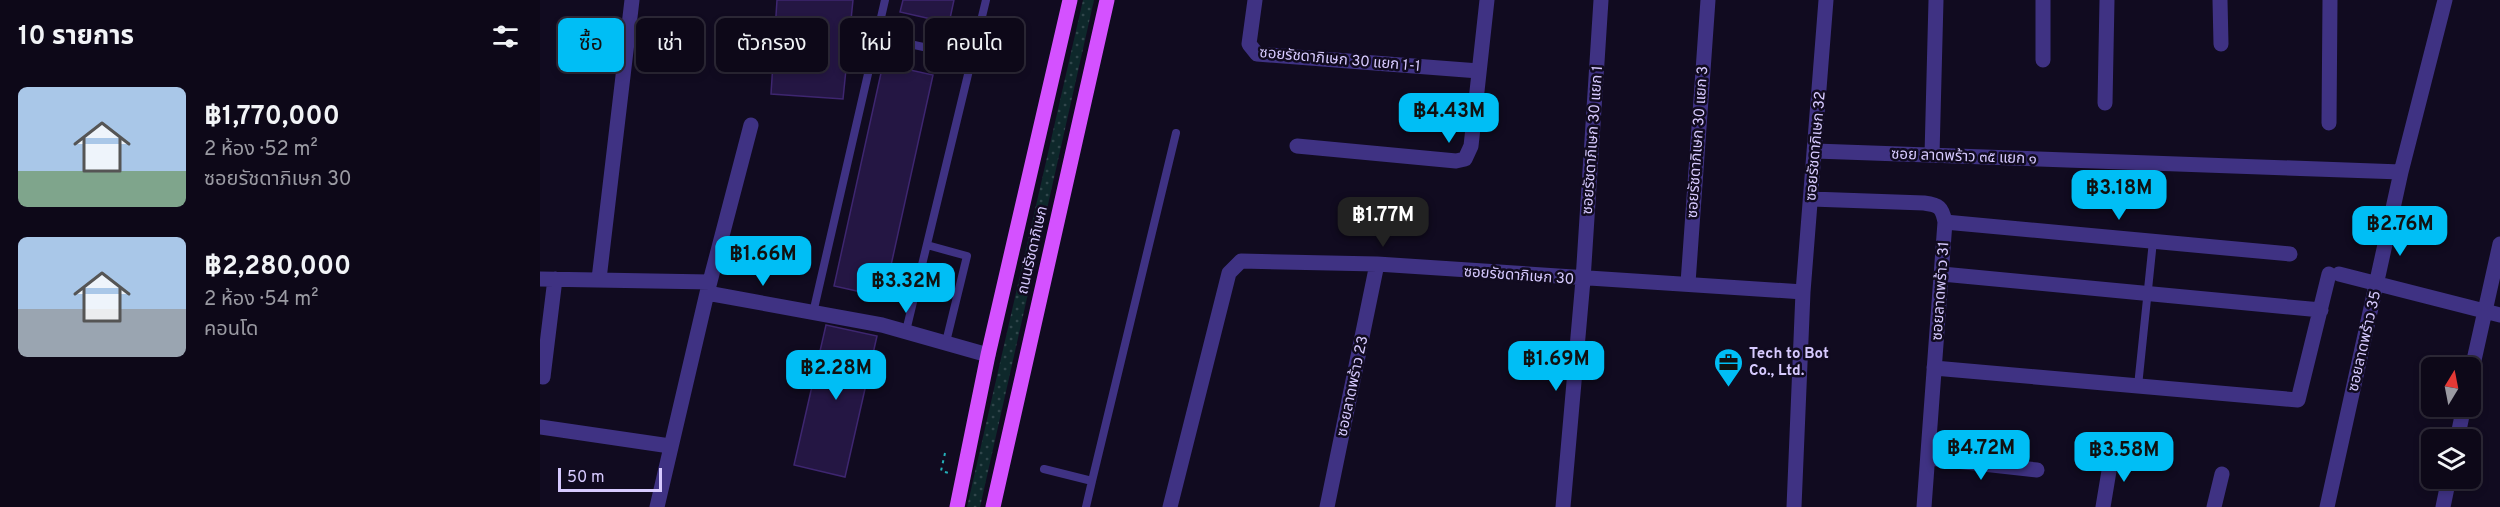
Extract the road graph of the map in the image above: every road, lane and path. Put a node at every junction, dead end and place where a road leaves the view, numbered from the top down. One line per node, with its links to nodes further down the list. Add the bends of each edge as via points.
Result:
1 (632, 0): 41 (street)
2 (885, 0): 17 (lane)
3 (986, 0): 18 (lane)
4 (1070, 0): 53 (main road, ถนนรัชดาภิเษก)
5 (1107, 0): 71 (main road, ถนนรัชดาภิเษก)
6 (1254, 0): 21 (street, ซอยรัชดาภิเษก 30 แยก 1-1, via 1249,44 1257,54)
7 (1487, 0): 21 (street)
8 (1601, 0): 42 (street, ซอยรัชดาภิเษก 30 แยก 1)
9 (1708, 0): 44 (street, ซอยรัชดาภิเษก 30 แยก 3)
10 (1826, 0): 29 (street, ซอยรัชดาภิเษก 32)
11 (1936, 0): 30 (street)
12 (2043, 0): 20 (street)
13 (2107, 0): 24 (street)
14 (2220, 0): 19 (street)
15 (2330, 0): 25 (street)
16 (2445, 0): 31 (street, ซอยลาดพร้าว 35)
17 (881, 18)
18 (981, 18)
19 (2221, 44)
20 (2043, 60)
21 (1479, 71): 28 (street, via 1465,159)
22 (869, 72): 49 (lane)
23 (967, 72): 36 (lane)
24 (2105, 103)
25 (2329, 123)
26 (751, 125): 45 (street)
27 (1176, 133): 67 (lane)
28 (1297, 146)
29 (1815, 151): 30 (street, ซอย ลาดพร้าว ๓๕ แยก ๑); 32 (street, ซอยรัชดาภิเษก 32)
30 (1932, 155): 31 (street, ซอย ลาดพร้าว ๓๕ แยก ๑)
31 (2401, 172): 43 (street, ซอยลาดพร้าว 35)
32 (1810, 198): 33 (street, ซอยลาดพร้าว 31, via 1938,205); 46 (street, ซอยรัชดาภิเษก 32)
33 (1946, 222): 34 (street); 39 (street, ซอยลาดพร้าว 31)
34 (2153, 241): 37 (street); 47 (lane)
35 (2500, 244): 50 (street)
36 (927, 245): 51 (lane); 52 (lane, via 967,256)
37 (2290, 254)
38 (1377, 264): 42 (street, ซอยรัชดาภิเษก 30); 73 (street, ซอยรัชดาภิเษก 30, via 1241,261 1233,266 1228,273); 74 (street, ซอยลาดพร้าว 23)
39 (1942, 274): 47 (street); 55 (street, ซอยลาดพร้าว 31)
40 (547, 279): 41 (street); 56 (street)
41 (598, 279): 45 (street)
42 (1583, 280): 44 (street, ซอยรัชดาภิเษก 30); 75 (street, ซอยรัชดาภิเษก 30 แยก 1)
43 (2377, 283): 48 (street, via 2334,274); 50 (street); 80 (street, ซอยลาดพร้าว 35)
44 (1688, 284): 46 (street, ซอยรัชดาภิเษก 30)
45 (708, 287): 49 (street); 59 (street)
46 (1803, 292): 76 (street, ซอยรัชดาภิเษก 32)
47 (2147, 294): 48 (street); 57 (lane)
48 (2321, 310): 57 (street, via 2298,400)
49 (813, 313): 51 (street)
50 (2492, 313): 54 (street)
51 (906, 331): 52 (street)
52 (946, 342): 53 (street)
53 (988, 355): 70 (main road, ถนนรัชดาภิเษก)
54 (2477, 357)
55 (1934, 368): 57 (street); 62 (street, ซอยลาดพร้าว 31)
56 (543, 377)
57 (2138, 386)
58 (540, 427): 59 (street)
59 (670, 446): 69 (street)
60 (945, 453): 65 (path)
61 (2112, 453): 78 (street)
62 (1929, 458): 64 (street); 77 (street, ซอยลาดพร้าว 31)
63 (1044, 469): 67 (lane)
64 (2037, 470)
65 (941, 471)
66 (2222, 474): 79 (street)
67 (1092, 481): 72 (lane)
68 (2447, 489): 81 (street)
69 (657, 507)
70 (957, 507)
71 (993, 507)
72 (1086, 507)
73 (1170, 507)
74 (1327, 507)
75 (1563, 507)
76 (1794, 507)
77 (1924, 507)
78 (2103, 507)
79 (2214, 507)
80 (2327, 507)
81 (2443, 507)

